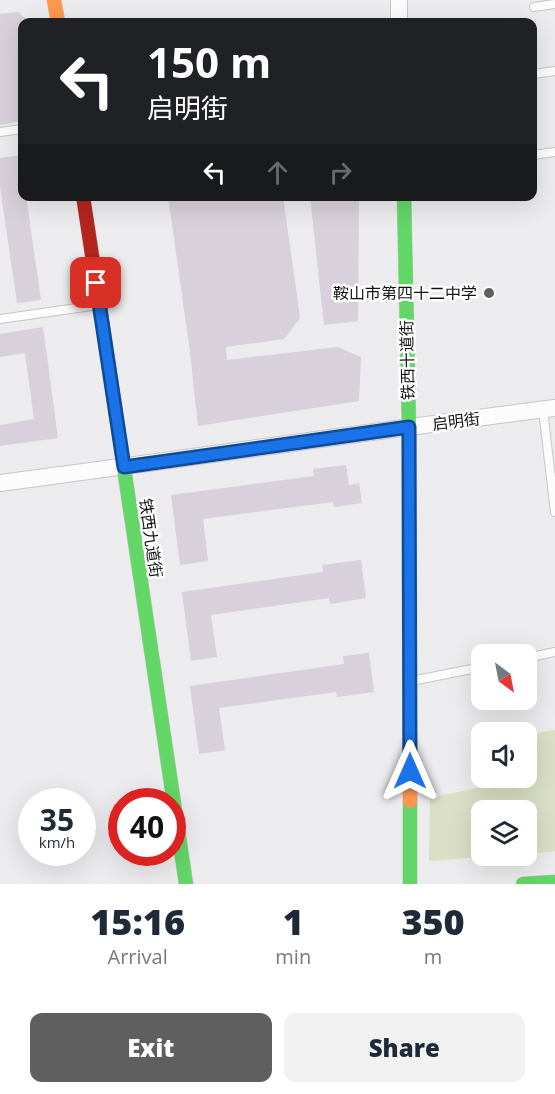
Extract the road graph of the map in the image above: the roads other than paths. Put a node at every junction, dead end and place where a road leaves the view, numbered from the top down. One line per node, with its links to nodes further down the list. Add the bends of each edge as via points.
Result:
1 (54, 0): 5 (main road)
2 (399, 0): 6 (street)
3 (555, 4): 4 (lane)
4 (534, 7)
5 (57, 18)
6 (399, 18)
7 (555, 71): 8 (lane)
8 (537, 74)
9 (18, 130): 10 (lane)
10 (0, 132)
11 (555, 152): 12 (lane)
12 (537, 154)
13 (84, 201): 15 (main road, 铁西九道街)
14 (404, 201): 18 (main road, 铁西十道街)
15 (100, 305): 16 (lane); 19 (main road, 铁西九道街)
16 (0, 319)
17 (549, 409): 18 (street, 启明街); 20 (lane)
18 (409, 427): 19 (street, 启明街); 26 (main road, 铁西十道街)
19 (124, 467): 21 (street, 启明街); 28 (main road, 铁西九道街)
20 (553, 481): 22 (lane)
21 (0, 483)
22 (555, 512)
23 (555, 652): 24 (lane)
24 (537, 656)
25 (471, 669): 26 (lane)
26 (409, 681): 29 (main road, 铁西十道街)
27 (555, 882): 30 (main road)
28 (186, 884)
29 (410, 884)
30 (523, 884)

